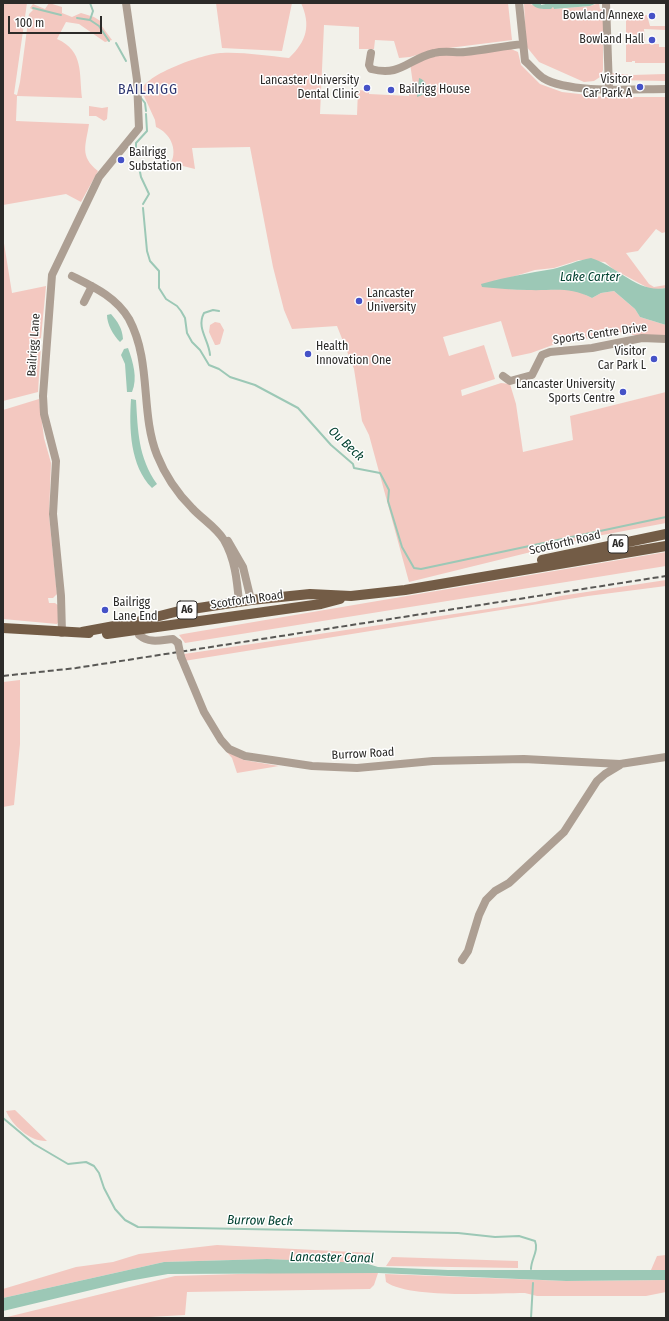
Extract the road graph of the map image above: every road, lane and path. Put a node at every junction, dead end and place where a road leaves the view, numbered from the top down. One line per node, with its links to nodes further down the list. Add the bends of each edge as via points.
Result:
1 (126, 3): 24 (street, Bailrigg Lane, via 136,74 140,116 138,128 99,178 52,275 43,396 44,414 56,461 53,514)
2 (519, 3): 4 (street)
3 (606, 3): 6 (street)
4 (523, 44): 5 (street, via 464,52 435,52 399,70 386,72 371,69); 6 (street, via 525,61 544,78 564,85)
5 (371, 53)
6 (609, 88): 7 (street)
7 (666, 89)
8 (72, 276): 9 (street)
9 (92, 286): 10 (street); 15 (street, via 115,301 132,327 143,363 150,430 162,466 177,493)
10 (84, 302)
11 (666, 339): 12 (street, Sports Centre Drive, via 642,338 592,348 550,352 542,356 532,374 510,381)
12 (502, 376)
13 (666, 528): 17 (main road, via 570,549)
14 (666, 534): 17 (main road, Scotforth Road / A6)
15 (224, 540): 20 (street, via 236,572); 21 (street, via 228,541 239,558)
16 (666, 546): 18 (main road, Scotforth Road / A6)
17 (544, 560): 18 (main road, Scotforth Road / A6)
18 (494, 575): 19 (main road, Scotforth Road / A6)
19 (351, 596): 21 (main road, Scotforth Road / A6, via 321,604); 21 (main road, Scotforth Road / A6, via 310,594)
20 (239, 602): 21 (main road, Scotforth Road / A6); 22 (main road, Scotforth Road / A6, via 167,614)
21 (249, 607): 22 (main road, Scotforth Road / A6)
22 (137, 626): 24 (main road, Scotforth Road / A6, via 101,634); 26 (street, Burrow Road, bridge, via 139,635 147,640 173,639 178,644 180,657 204,712 229,749 245,756 329,768 433,761 533,759)
23 (3, 628): 24 (main road, Scotforth Road / A6)
24 (62, 632)
25 (666, 757): 27 (street, Burrow Road)
26 (594, 764): 27 (street, Burrow Road); 28 (street)
27 (620, 764): 28 (street)
28 (597, 781): 29 (street, via 564,832 486,900 468,951)
29 (462, 960)

